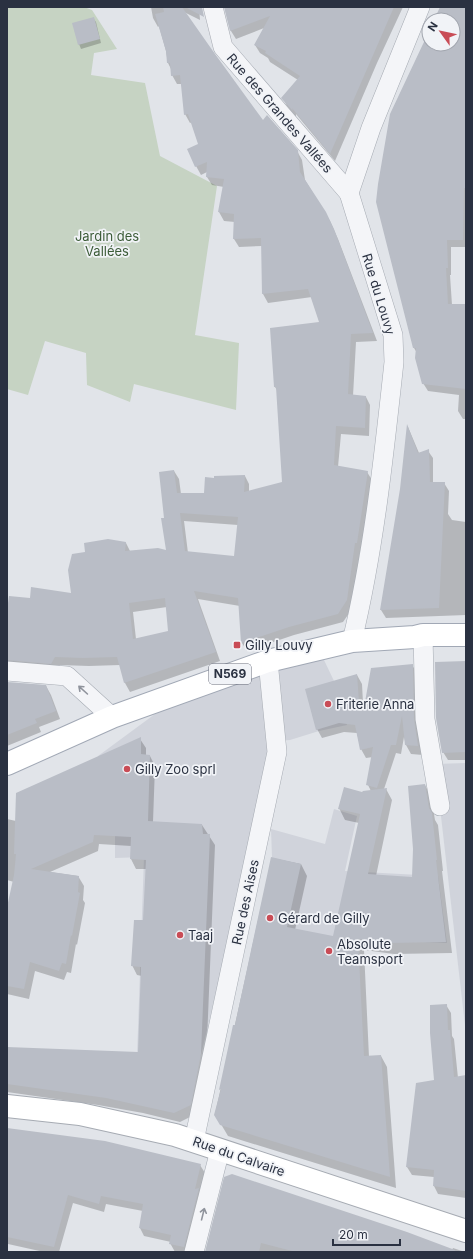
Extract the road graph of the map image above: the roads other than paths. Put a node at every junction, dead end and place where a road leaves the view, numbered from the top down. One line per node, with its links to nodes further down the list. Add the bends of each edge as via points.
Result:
1 (213, 7): 3 (street, Rue des Grandes Vallées, via 223,47)
2 (420, 7): 3 (street, via 371,128)
3 (349, 193): 6 (street, Rue du Louvy, via 393,335 394,362 372,539)
4 (466, 634): 5 (main road, N569)
5 (423, 635): 6 (main road, N569); 11 (street, via 425,718)
6 (352, 641): 7 (main road, N569)
7 (268, 660): 9 (main road, N569); 13 (street, Rue des Aises, via 277,752)
8 (7, 671): 9 (street, one-way to 8, via 67,676)
9 (112, 717): 10 (main road, N569)
10 (7, 764)
11 (440, 806)
12 (7, 1106): 13 (main road, Rue du Calvaire, via 80,1114)
13 (194, 1141): 14 (main road, Rue du Calvaire)
14 (220, 1150): 15 (main road, Rue du Calvaire); 16 (street, one-way to 14)
15 (466, 1231)
16 (194, 1252)

